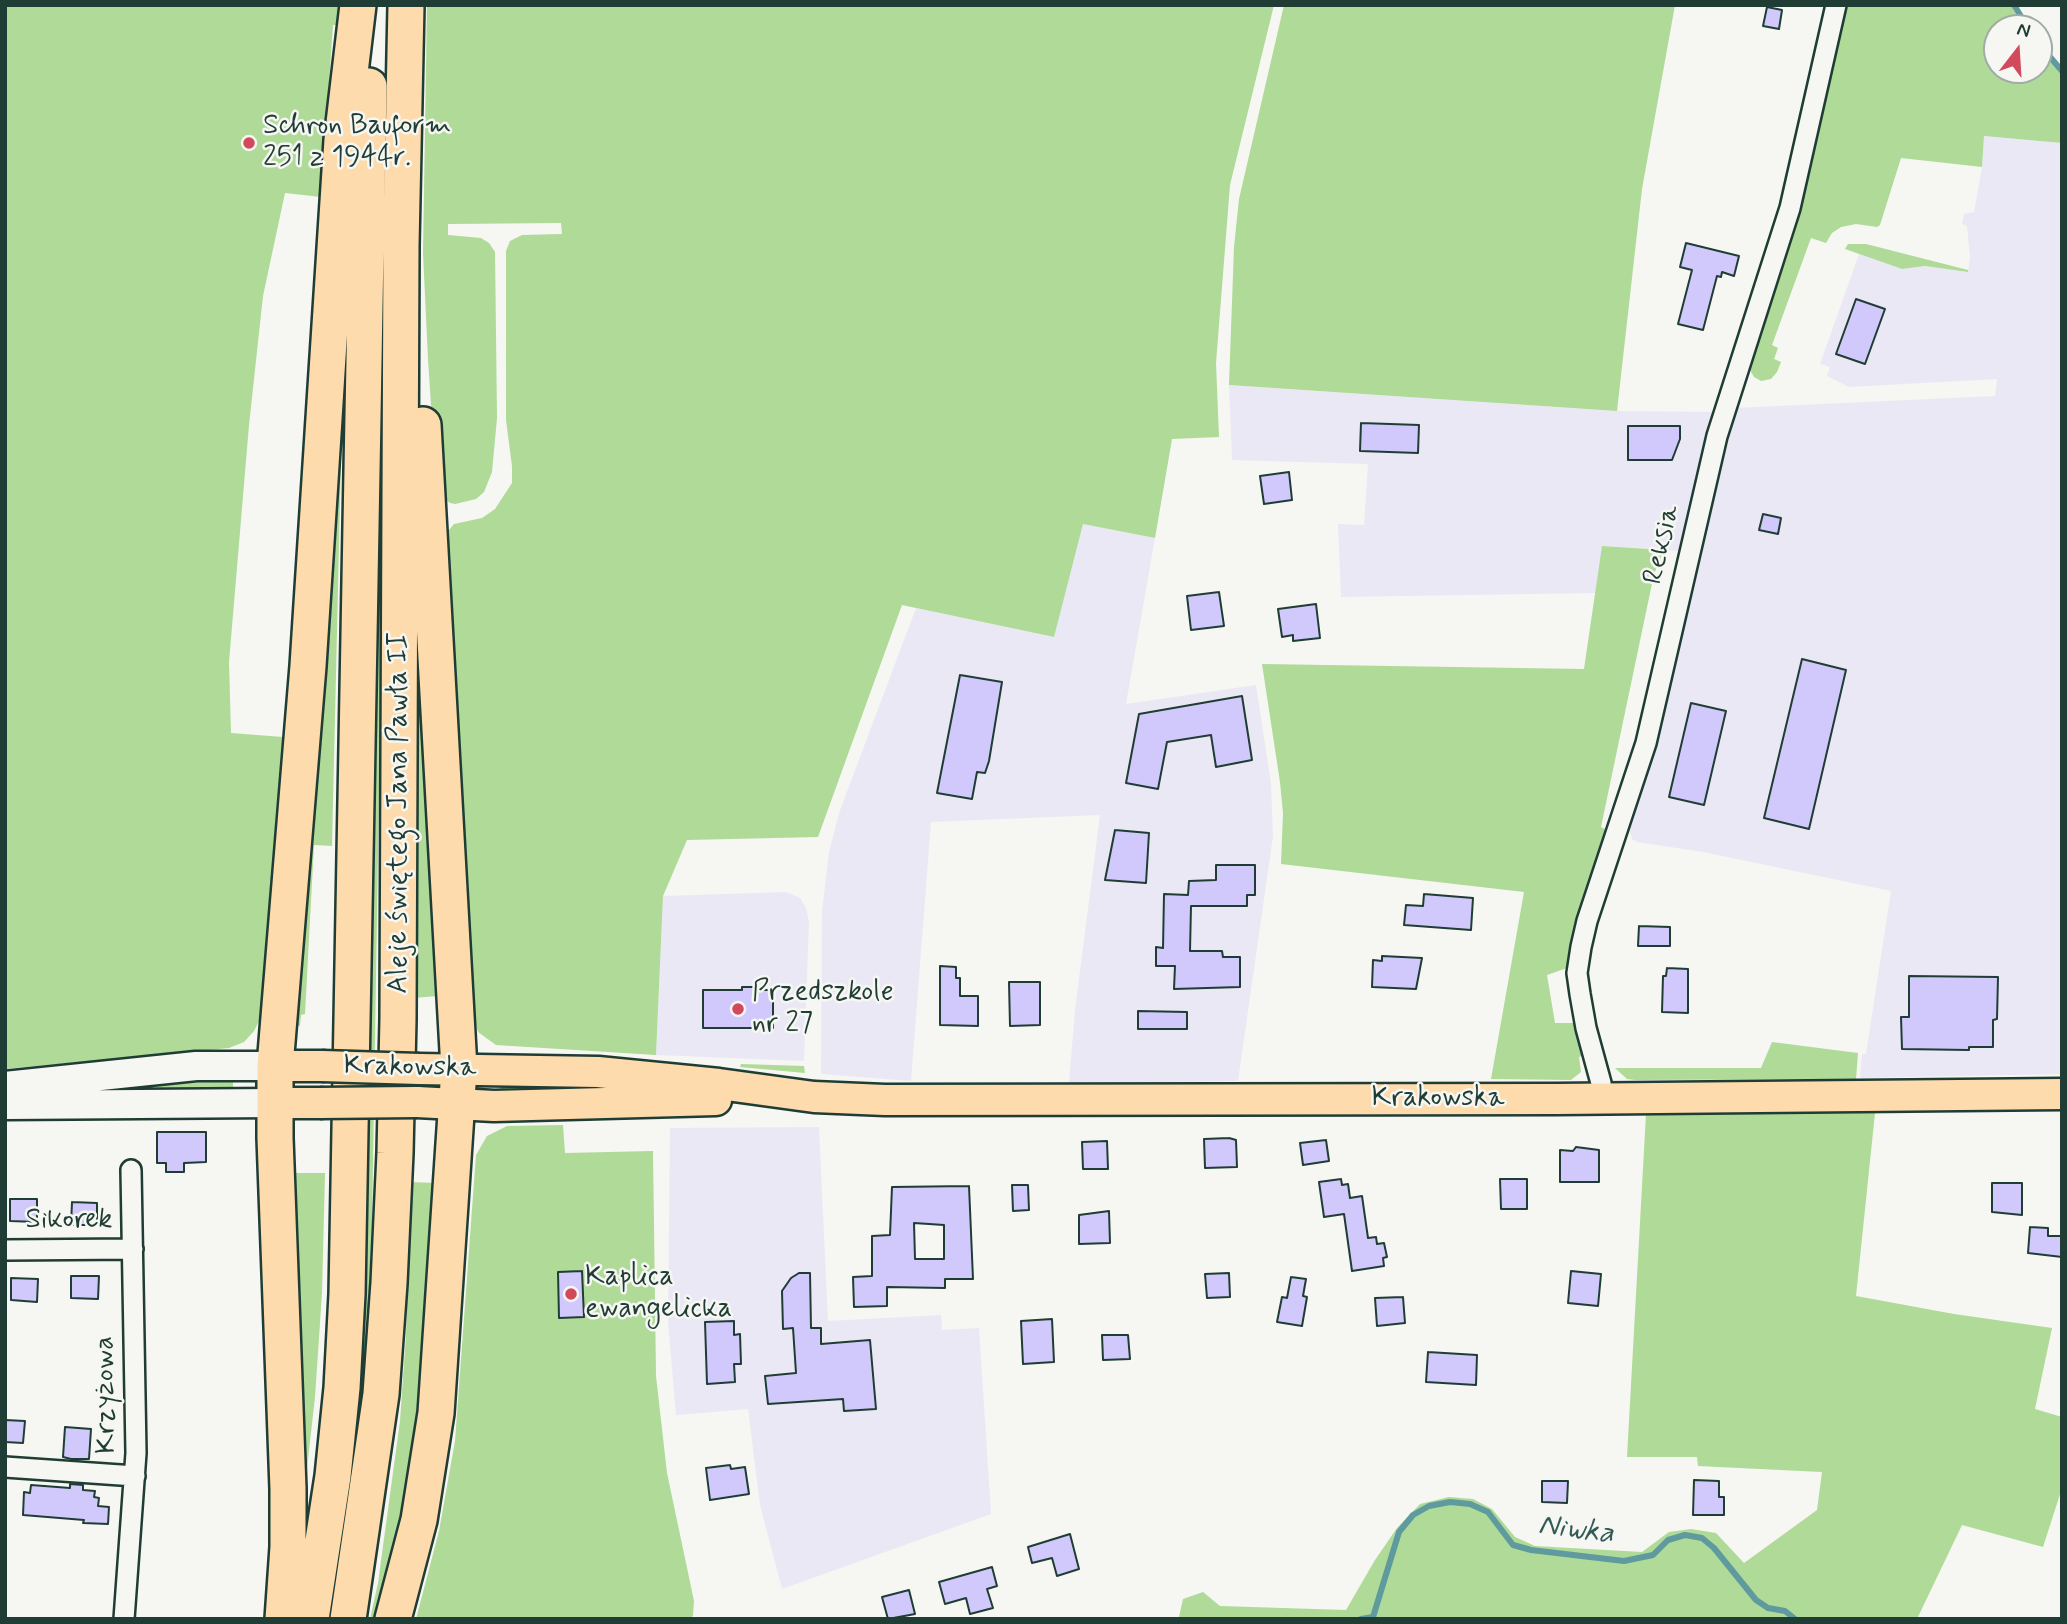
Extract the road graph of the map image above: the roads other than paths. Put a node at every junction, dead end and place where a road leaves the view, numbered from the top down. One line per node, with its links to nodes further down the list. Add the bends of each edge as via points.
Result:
1 (358, 5): 6 (highway, via 342,140 308,666)
2 (370, 5): 22 (highway, Aleje świętego Jana Pawła II, via 347,1294 333,1476)
3 (405, 5): 5 (highway, Aleje świętego Jana Pawła II)
4 (1836, 5): 11 (street, Reksia, via 1790,208 1717,436 1646,743 1581,947 1580,994)
5 (401, 244): 7 (highway, via 423,409); 23 (highway, Aleje świętego Jana Pawła II, via 395,1153 381,1394)
6 (275, 1066): 7 (main road, Krakowska, bridge); 8 (main road, Krakowska, via 171,1068); 12 (highway)
7 (459, 1069): 10 (main road, Krakowska, via 598,1072); 14 (highway)
8 (5, 1086)
9 (2062, 1094): 11 (main road, Krakowska)
10 (814, 1097): 11 (main road, Krakowska, via 946,1101); 14 (main road, Krakowska)
11 (1603, 1099)
12 (274, 1103): 13 (main road, Krakowska); 14 (main road, Krakowska, bridge); 21 (highway, via 288,1489)
13 (5, 1105)
14 (457, 1105): 24 (highway, via 436,1413 419,1520)
15 (131, 1170): 16 (street, Krzyżowa)
16 (133, 1249): 17 (street, Sikorek); 19 (street, Krzyżowa)
17 (5, 1250)
18 (5, 1467): 19 (street)
19 (135, 1476): 20 (street, Krzyżowa)
20 (124, 1619)
21 (283, 1619)
22 (311, 1619)
23 (348, 1619)
24 (393, 1619)

